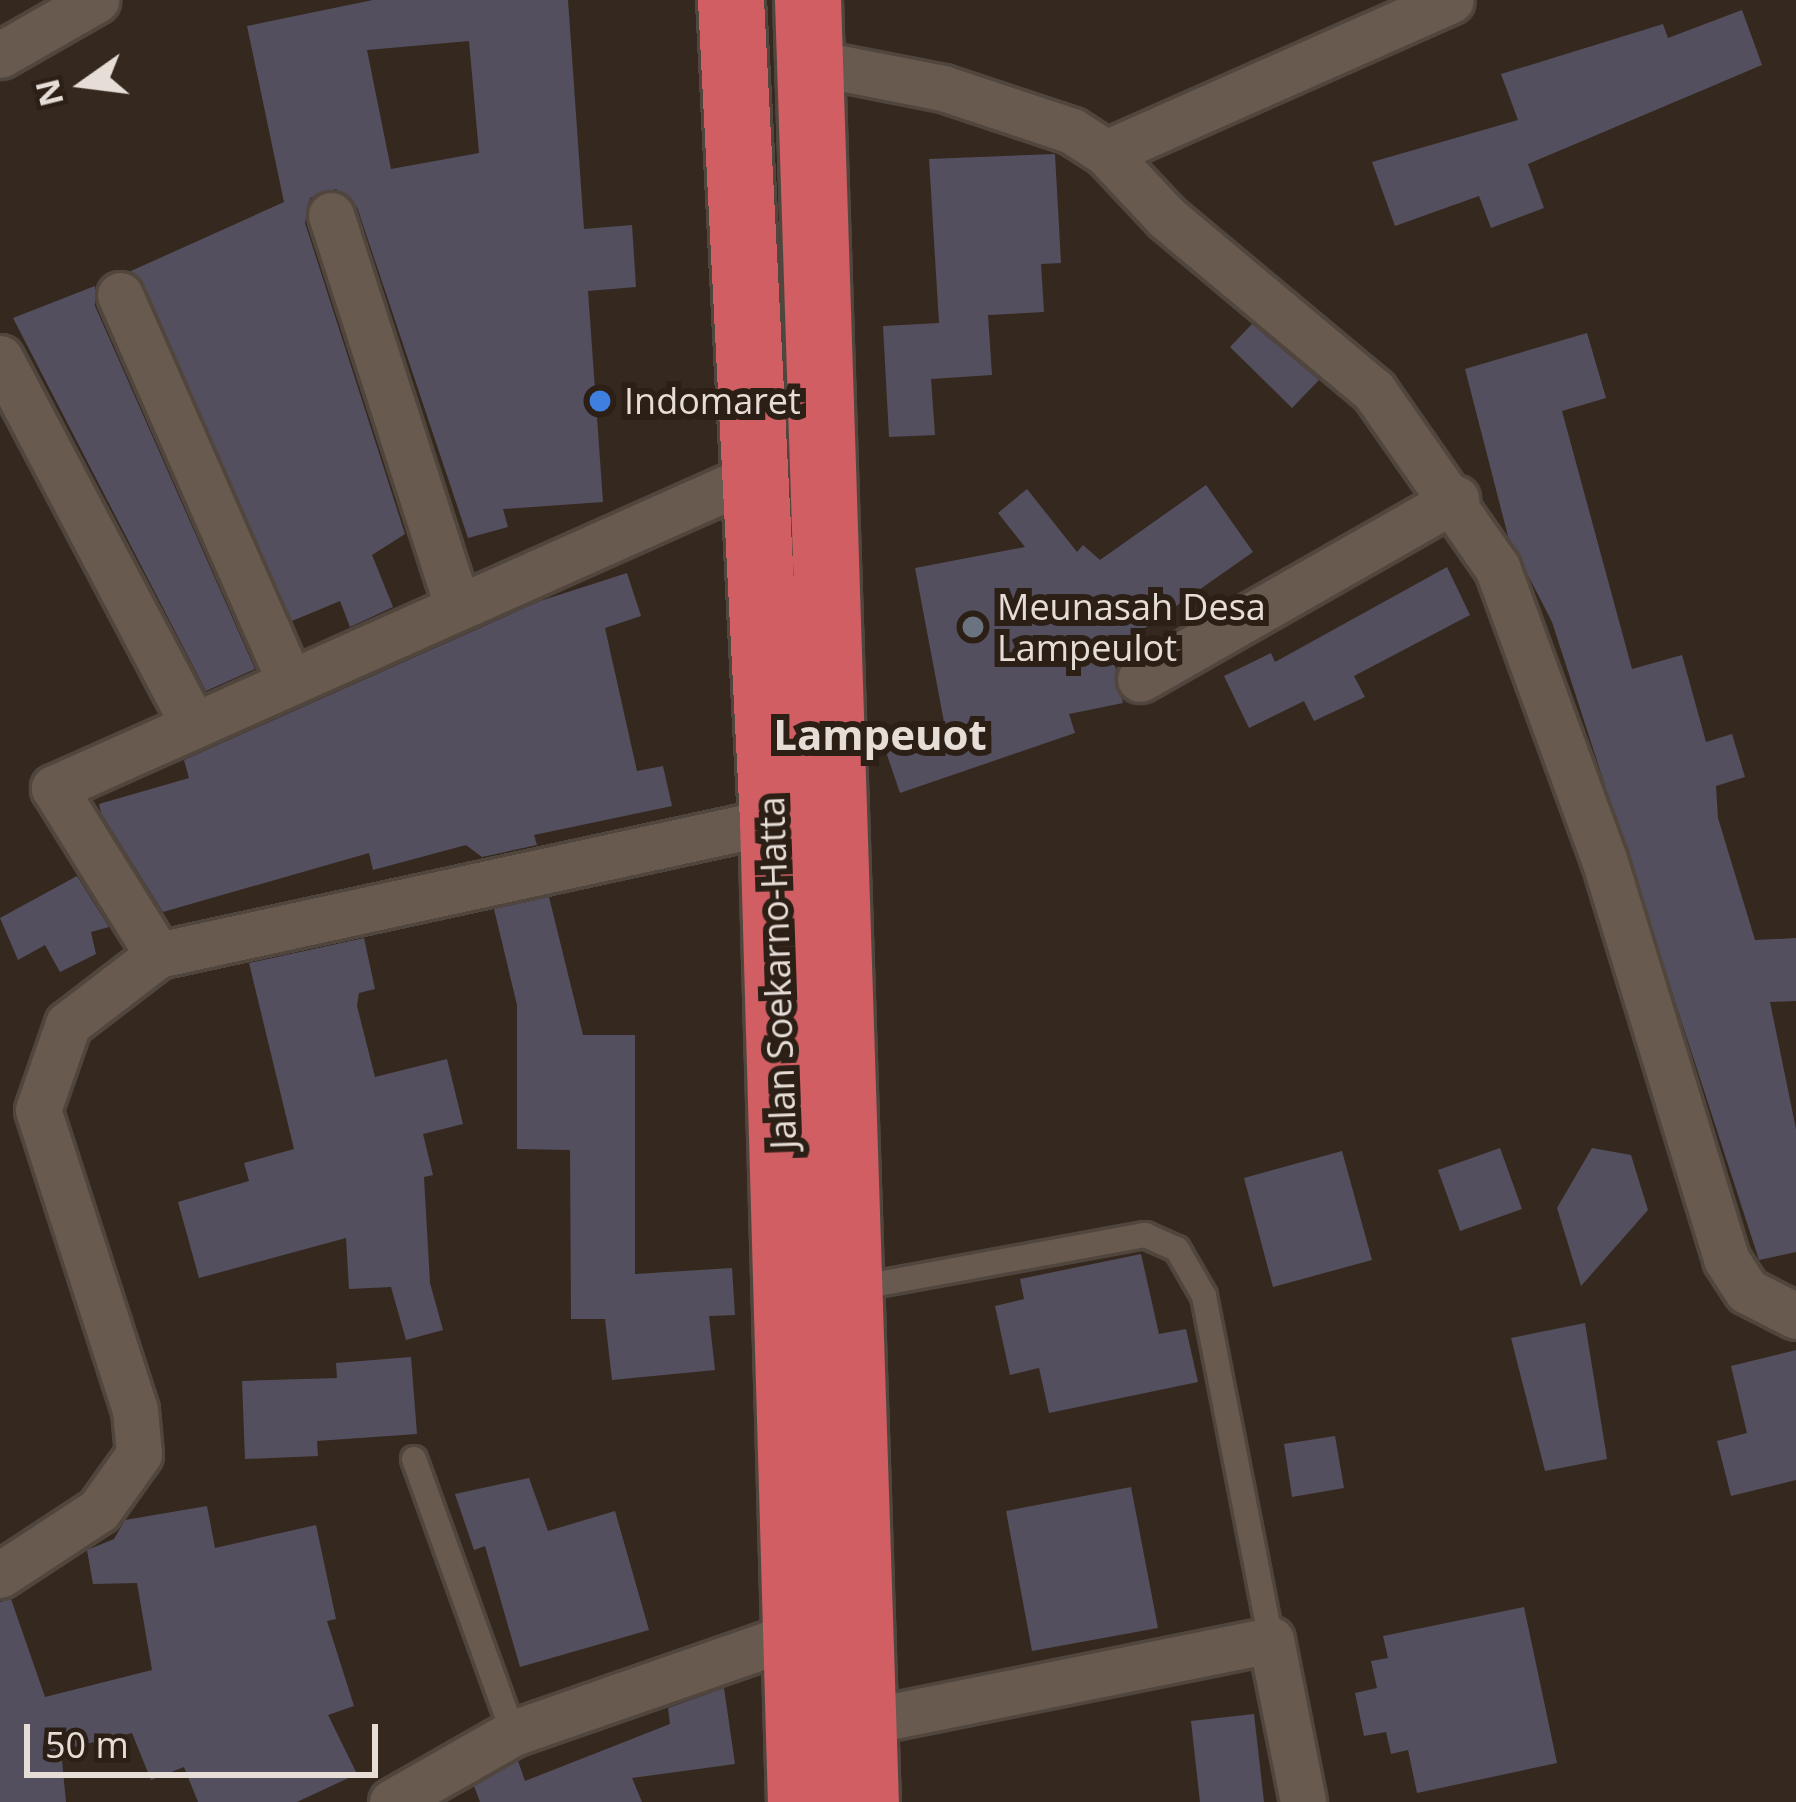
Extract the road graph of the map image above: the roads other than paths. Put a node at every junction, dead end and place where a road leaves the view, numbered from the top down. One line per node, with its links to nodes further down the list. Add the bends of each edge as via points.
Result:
1 (96, 0): 5 (street)
2 (731, 0): 10 (highway, Jalan Soekarno-Hatta)
3 (1451, 0): 6 (street)
4 (809, 31): 6 (street, via 1072,130); 18 (highway, Jalan Soekarno-Hatta)
5 (0, 55)
6 (1106, 153): 11 (street, via 1167,218 1223,256 1374,391)
7 (331, 215): 12 (street)
8 (120, 295): 14 (street)
9 (0, 358): 15 (street)
10 (758, 474): 12 (street); 16 (highway, Jalan Soekarno-Hatta)
11 (1456, 499): 13 (street); 19 (street, via 1496,567 1604,859 1726,1259 1747,1291)
12 (456, 603): 14 (street)
13 (1140, 679)
14 (289, 680): 15 (street)
15 (193, 724): 17 (street, via 54,788)
16 (773, 820): 17 (street); 22 (highway, Jalan Soekarno-Hatta)
17 (158, 956): 21 (street, via 68,1024 38,1111 136,1410 139,1454 99,1510)
18 (856, 1288): 23 (lane, via 1145,1235 1177,1249 1204,1296); 24 (highway, Jalan Soekarno-Hatta)
19 (1796, 1316)
20 (414, 1459): 25 (lane)
21 (0, 1575)
22 (797, 1634): 25 (street); 27 (highway, Jalan Soekarno-Hatta)
23 (1271, 1640): 24 (street); 29 (street)
24 (864, 1722): 28 (highway, Jalan Soekarno-Hatta)
25 (513, 1733): 26 (street)
26 (392, 1802)
27 (801, 1802)
28 (866, 1802)
29 (1303, 1802)

